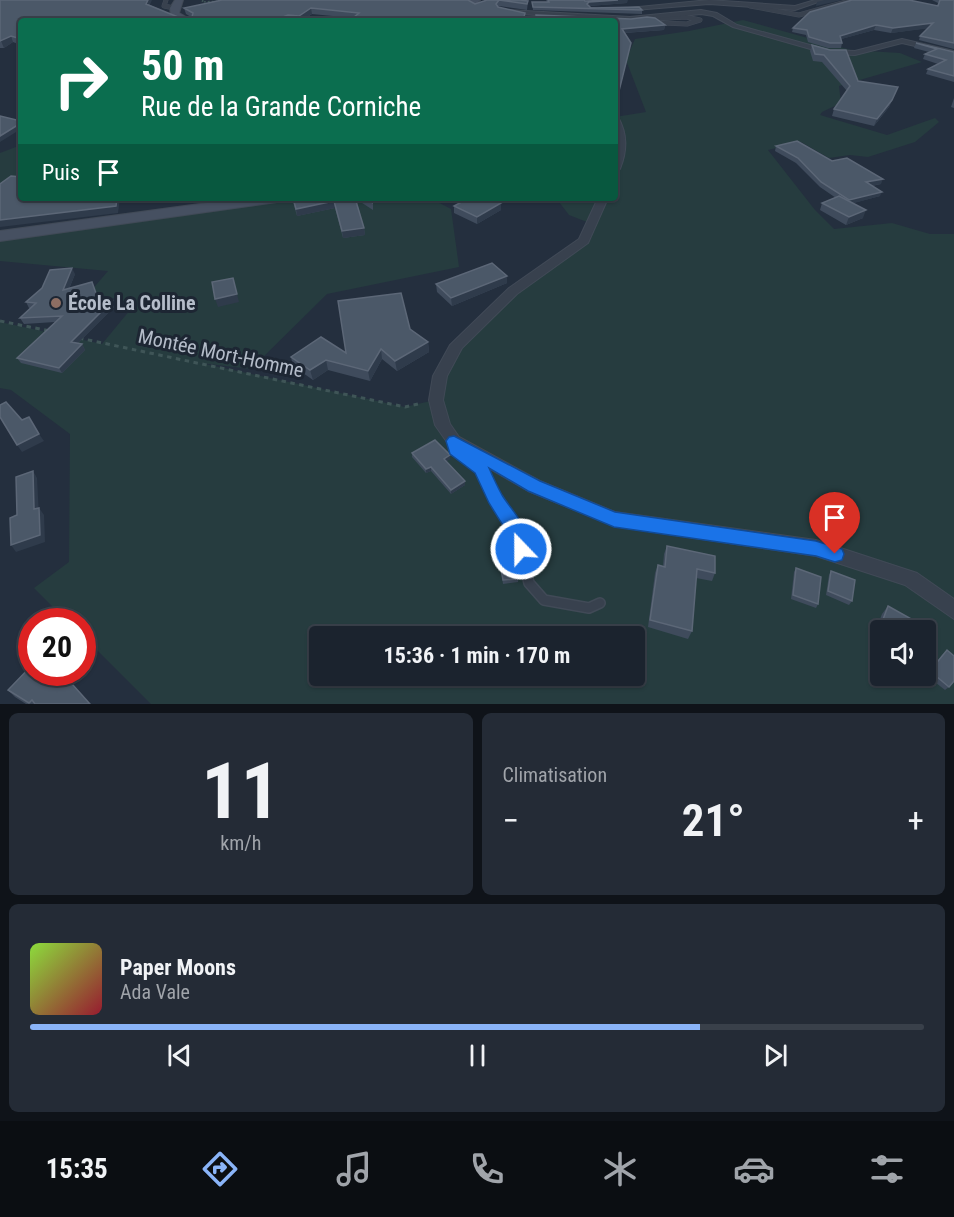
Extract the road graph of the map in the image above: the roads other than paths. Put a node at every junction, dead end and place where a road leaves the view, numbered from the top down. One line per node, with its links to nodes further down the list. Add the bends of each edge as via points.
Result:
1 (166, 0): 6 (lane, via 164,6)
2 (821, 0): 7 (street, via 795,8)
3 (849, 1): 7 (lane, via 799,15)
4 (485, 2): 5 (street)
5 (473, 3)
6 (176, 4): 11 (street, via 174,14)
7 (741, 4): 10 (street, via 690,2)
8 (502, 8): 9 (street); 12 (street); 13 (street, via 526,14)
9 (571, 8)
10 (612, 9)
11 (182, 18)
12 (512, 18)
13 (649, 19): 14 (lane, via 700,20); 15 (street, via 684,12 709,13 735,26 843,54 903,41)
14 (663, 23)
15 (954, 53)
16 (618, 128): 17 (street, via 622,139)
17 (618, 162)
18 (255, 201): 20 (street)
19 (602, 201): 21 (street, via 584,241 513,291 457,345 440,376 436,400 443,425)
20 (0, 236)
21 (454, 441): 22 (lane, via 456,450 481,469 517,533 529,583 544,600 589,608); 23 (street, via 534,486 614,519 816,548 911,579)
22 (600, 603)
23 (954, 610)

